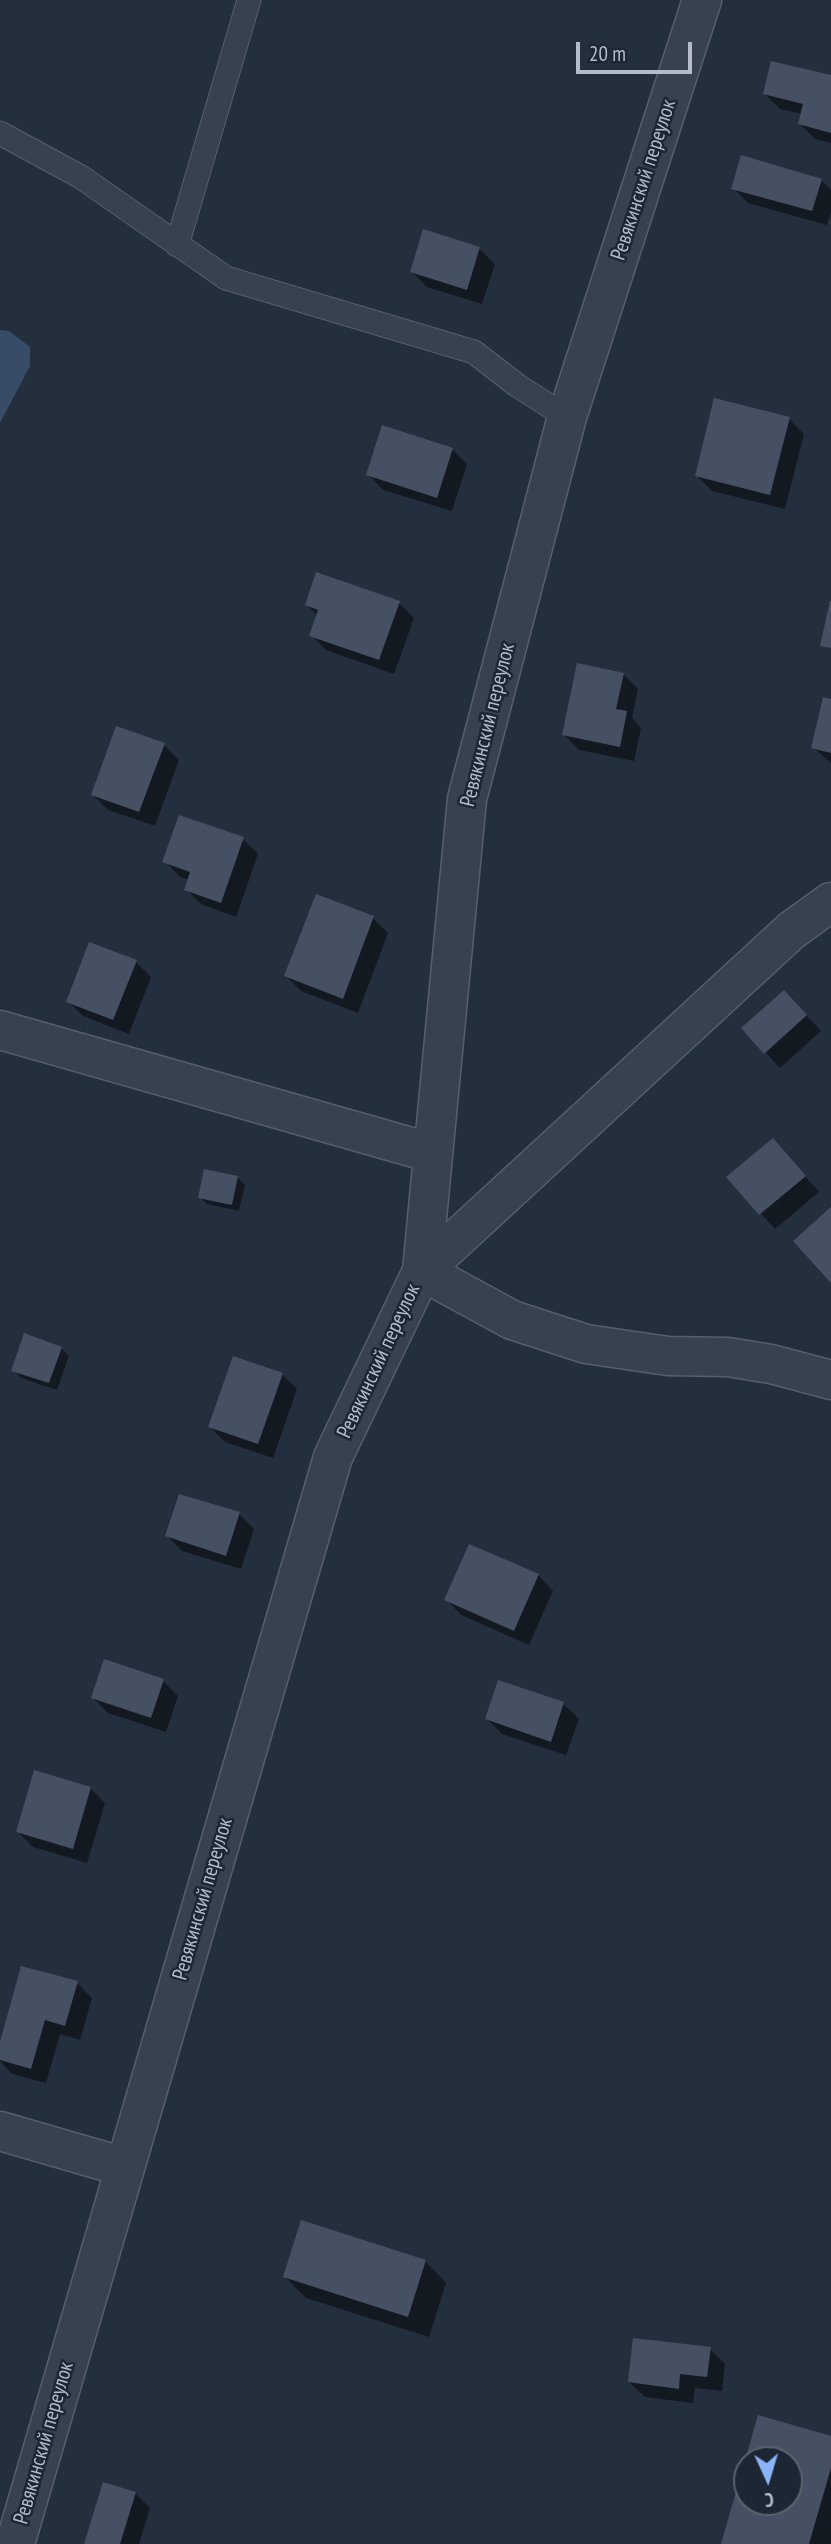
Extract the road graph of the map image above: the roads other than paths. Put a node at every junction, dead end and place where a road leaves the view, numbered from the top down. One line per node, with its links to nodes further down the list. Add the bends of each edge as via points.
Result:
1 (249, 0): 4 (lane)
2 (702, 0): 5 (street, Ревякинский переулок)
3 (0, 133): 4 (lane, via 81,177)
4 (177, 245): 5 (lane, via 226,278 474,352)
5 (567, 417): 8 (street, Ревякинский переулок, via 467,799)
6 (831, 902): 9 (street, via 792,930)
7 (0, 1030): 8 (street)
8 (432, 1153): 9 (street, Ревякинский переулок)
9 (422, 1271): 10 (street, via 512,1320 586,1344 667,1356 728,1356); 12 (street, Ревякинский переулок, via 333,1457)
10 (831, 1380)
11 (0, 2131): 12 (street)
12 (124, 2167): 13 (street, Ревякинский переулок)
13 (15, 2544)

